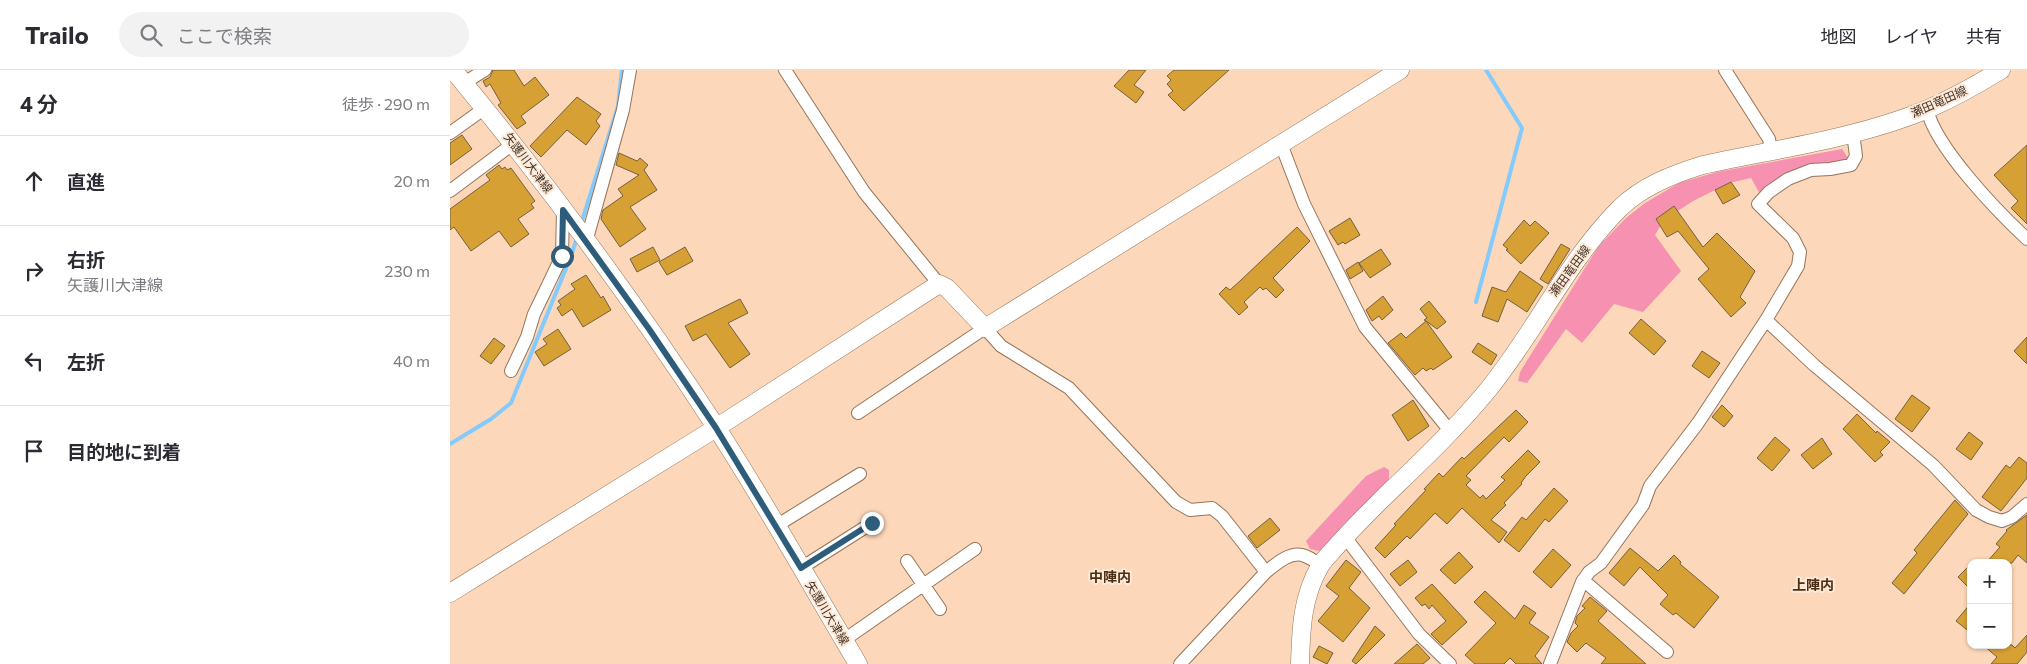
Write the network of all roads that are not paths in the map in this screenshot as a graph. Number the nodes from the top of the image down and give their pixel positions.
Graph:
1 (484, 70) edge
2 (630, 70) edge
3 (785, 70) edge
4 (1400, 70) edge
5 (1725, 70) edge
6 (2001, 70) edge
7 (459, 76) edge
8 (485, 108) junction
9 (1927, 109) junction
10 (450, 133) edge
11 (1853, 133) junction
12 (514, 144) junction
13 (1281, 144) junction
14 (1771, 150) junction
15 (450, 191) edge
16 (563, 210) junction
17 (2027, 239) edge
18 (586, 242) junction
19 (939, 284) junction
20 (1766, 320) junction
21 (985, 328) junction
22 (511, 371) dead end
23 (858, 413) dead end
24 (716, 428) junction
25 (1451, 432) junction
26 (860, 474) dead end
27 (2027, 504) edge
28 (872, 523) dead end
29 (776, 526) junction
30 (1345, 537) junction
31 (975, 549) dead end
32 (907, 561) dead end
33 (1321, 564) junction
34 (801, 568) junction
35 (1266, 572) junction
36 (1584, 580) junction
37 (925, 584) junction
38 (450, 593) edge
39 (940, 609) dead end
40 (844, 640) junction
41 (1667, 652) dead end
42 (858, 664) edge
43 (1180, 664) edge
44 (1300, 664) edge
45 (1450, 664) edge
46 (1550, 664) edge

1 - 7 street
2 - 18 street
3 - 19 street
4 - 13 main road
5 - 14 street
6 - 9 main road, 瀬田竜田線
7 - 8 main road, 矢護川大津線
8 - 10 street
8 - 12 main road, 矢護川大津線
9 - 11 main road, 瀬田竜田線
9 - 17 street
11 - 14 main road, 瀬田竜田線
11 - 20 street
12 - 15 street
12 - 16 main road, 矢護川大津線
13 - 21 main road
13 - 25 street
14 - 25 main road, 瀬田竜田線
16 - 18 main road, 矢護川大津線
16 - 22 street
18 - 24 main road, 矢護川大津線
19 - 21 main road
19 - 24 main road
20 - 27 street
20 - 36 street
21 - 23 street
21 - 35 street
24 - 29 main road, 矢護川大津線
24 - 38 main road
25 - 30 main road, 瀬田竜田線
26 - 29 street
28 - 34 street
29 - 34 main road, 矢護川大津線
30 - 33 main road, 瀬田竜田線
30 - 45 street
31 - 37 street
32 - 37 street
33 - 35 street
33 - 44 main road, 瀬田竜田線
34 - 40 main road, 矢護川大津線
35 - 43 street
36 - 41 street
36 - 46 street
37 - 39 street
37 - 40 street
40 - 42 main road, 矢護川大津線

